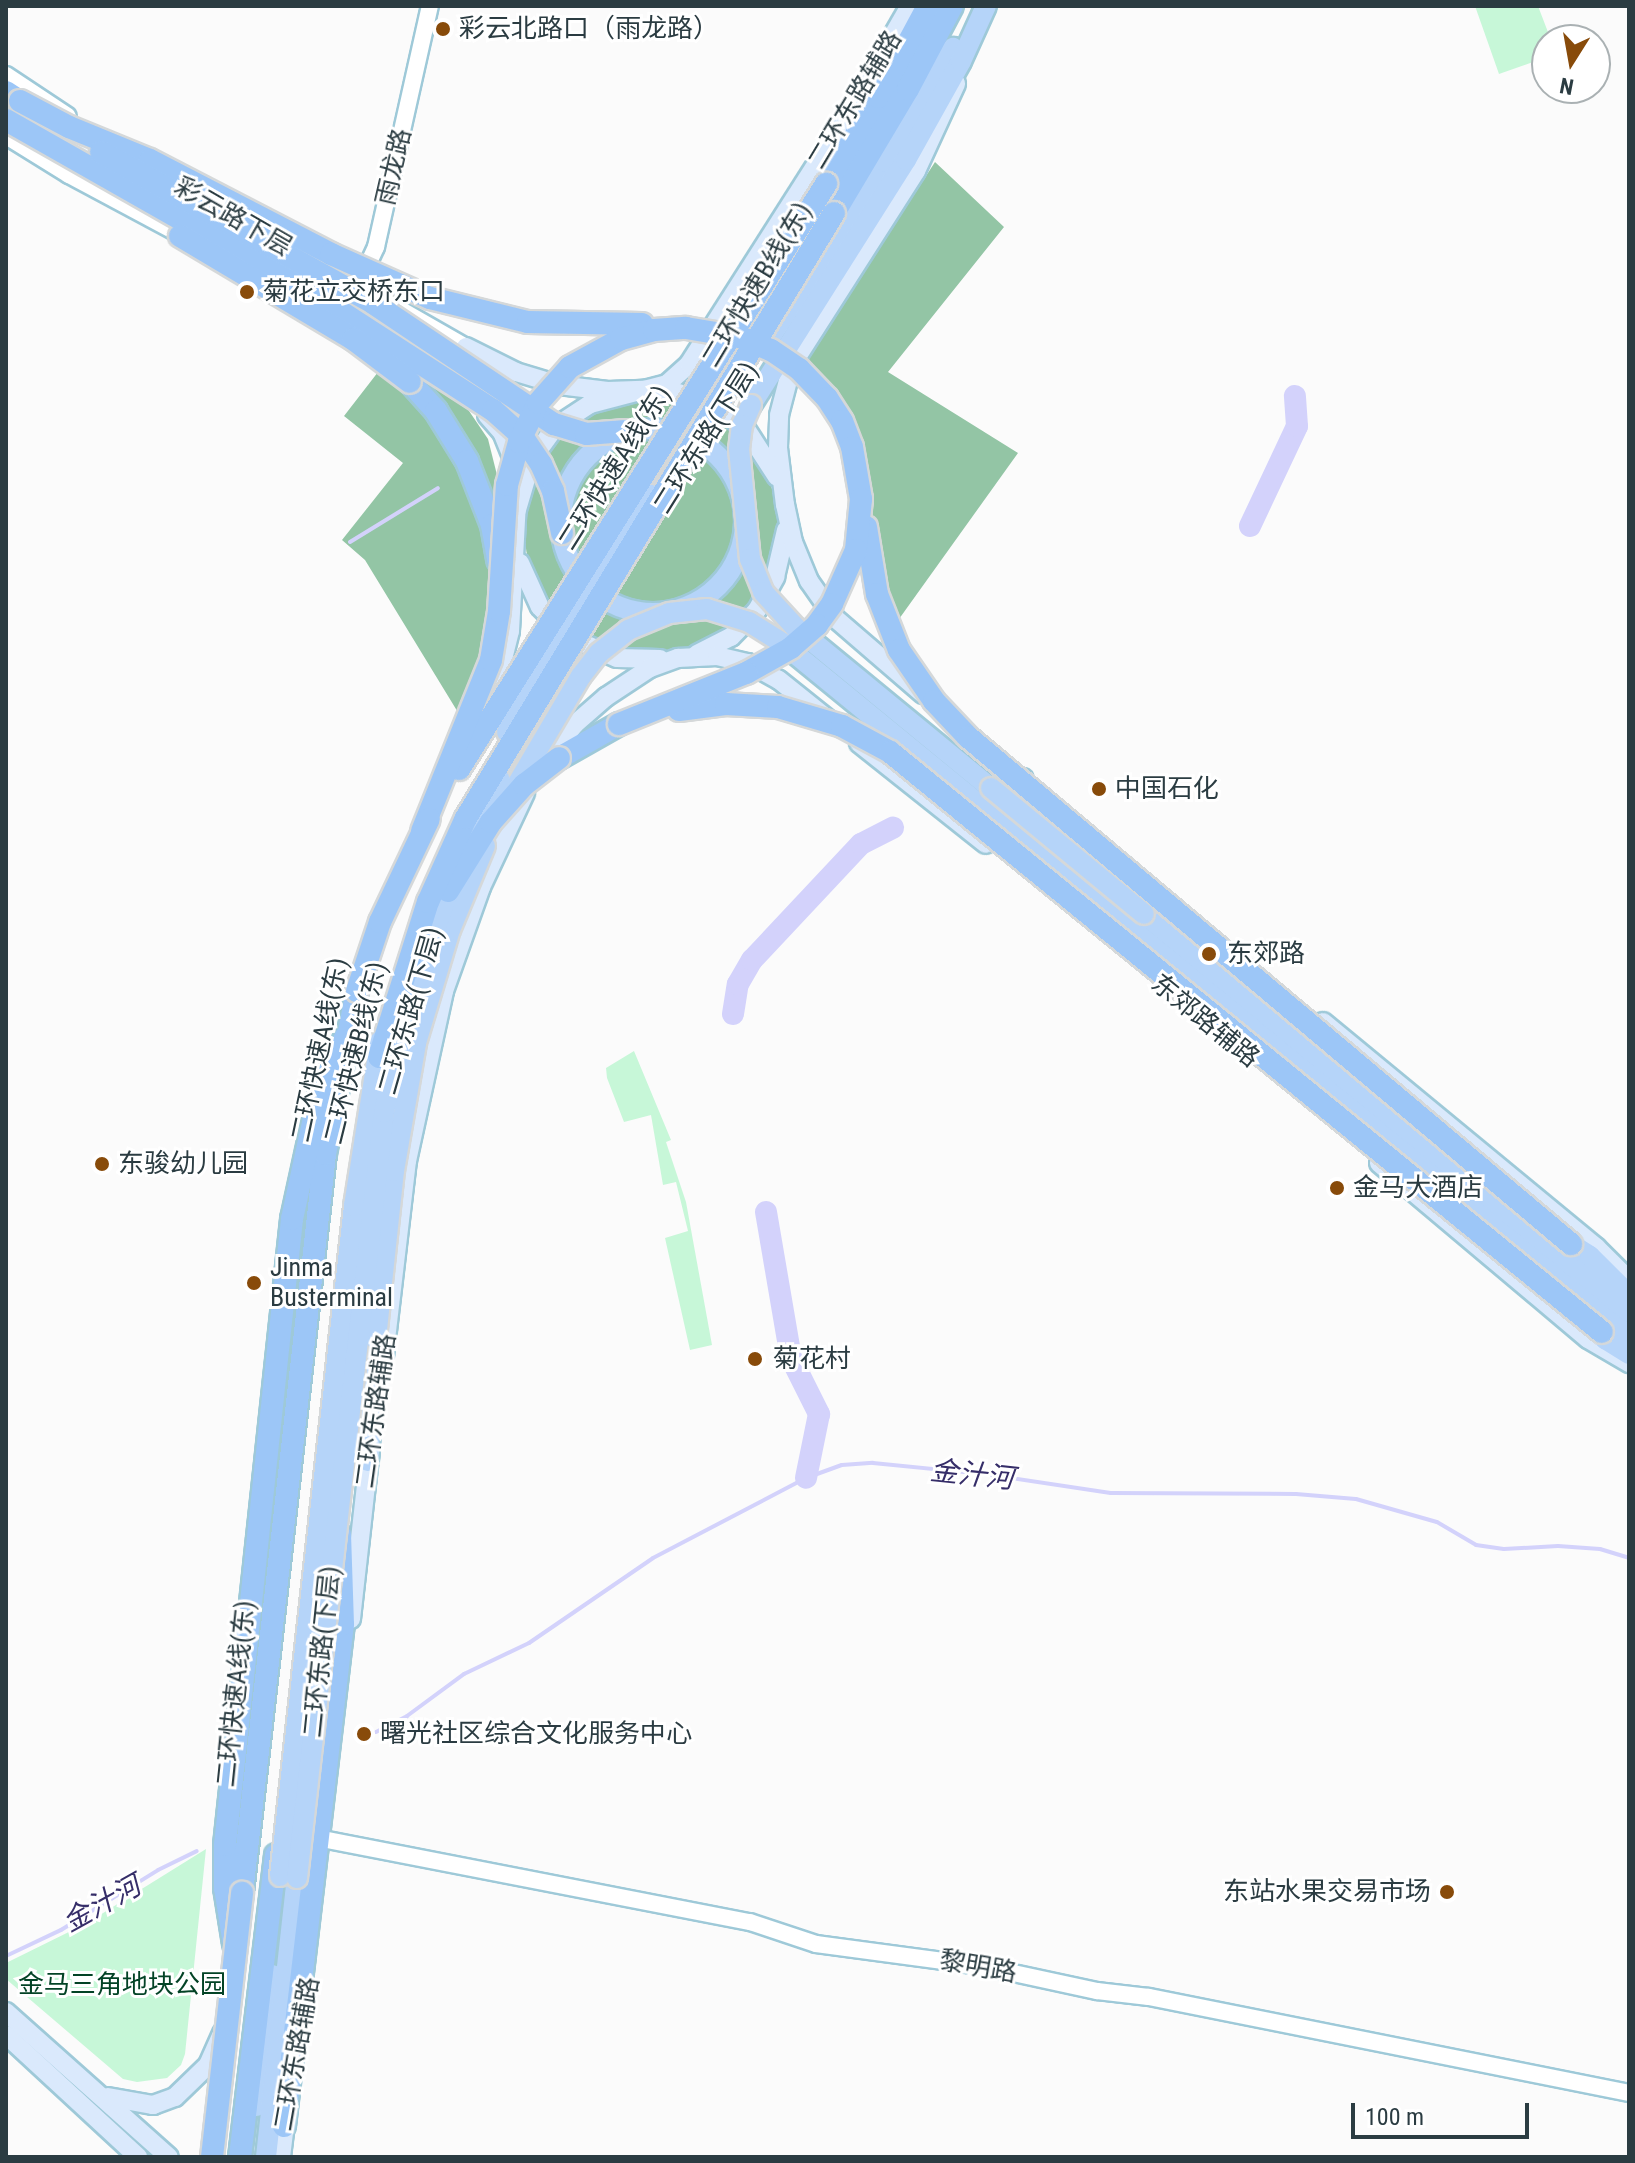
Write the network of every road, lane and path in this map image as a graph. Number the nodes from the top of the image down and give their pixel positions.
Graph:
1 (430, 6) edge
2 (910, 6) edge
3 (928, 6) edge
4 (953, 6) edge
5 (980, 9) edge
6 (6, 75) edge
7 (13, 96) edge
8 (6, 120) edge
9 (6, 136) edge
10 (358, 287) junction
11 (340, 321) junction
12 (715, 331) junction
13 (466, 347) joint
14 (455, 389) joint
15 (638, 390) junction
16 (626, 431) junction
17 (861, 499) junction
18 (785, 505) junction
19 (746, 519) junction
20 (562, 533) junction
21 (515, 534) junction
22 (501, 579) junction
23 (678, 611) junction
24 (789, 636) junction
25 (678, 658) junction
26 (619, 724) junction
27 (1023, 779) junction
28 (985, 796) junction
29 (422, 831) junction
30 (469, 841) junction
31 (1118, 854) junction
32 (1144, 914) junction
33 (453, 920) junction
34 (409, 1000) junction
35 (388, 1027) junction
36 (345, 1038) junction
37 (1571, 1244) joint
38 (1629, 1280) edge
39 (1629, 1295) edge
40 (340, 1305) junction
41 (1629, 1312) edge
42 (1602, 1332) joint
43 (1629, 1336) edge
44 (1629, 1354) edge
45 (1629, 1363) edge
46 (368, 1461) junction
47 (327, 1840) junction
48 (234, 1981) junction
49 (6, 2012) edge
50 (227, 2023) junction
51 (6, 2035) edge
52 (1629, 2093) edge
53 (103, 2095) junction
54 (284, 2126) junction
55 (138, 2157) edge
56 (169, 2157) edge
57 (203, 2157) edge
58 (212, 2157) edge
59 (240, 2157) edge
60 (249, 2157) edge
61 (266, 2157) edge
62 (281, 2157) edge

1 - 10 street, 雨龙路
2 - 15 main road, 二环东路辅路
3 - 29 highway, 二环快速A线(东), bridge
4 - 35 highway, 二环快速B线(东), bridge
4 - 60 main road, 二环东路(下层), bridge
5 - 18 main road
5 - 19 main road, bridge
5 - 30 main road, 二环东路(下层), bridge
6 - 10 street, 彩云路下层
7 - 12 highway, bridge
7 - 16 highway, bridge
8 - 20 highway, bridge
8 - 22 highway, bridge
9 - 11 street, 彩云路下层
10 - 11 street, 雨龙路
10 - 13 street, 彩云路下层
11 - 14 street, 彩云路下层
12 - 17 highway, bridge
12 - 22 highway, bridge
13 - 15 main road
14 - 21 main road
15 - 18 main road
15 - 21 main road
16 - 19 main road, bridge
16 - 20 main road, bridge
17 - 26 highway, bridge
17 - 37 highway, bridge
18 - 25 main road
18 - 27 main road
19 - 23 main road, bridge
19 - 24 main road, bridge
20 - 23 main road, bridge
21 - 25 main road
21 - 48 main road
22 - 29 highway, bridge
23 - 24 main road, bridge
23 - 33 main road, bridge
24 - 28 main road, bridge
25 - 45 main road, 东郊路辅路
25 - 46 main road, 二环东路辅路
26 - 35 highway, bridge
26 - 42 highway, bridge
27 - 28 main road
27 - 31 main road
28 - 32 main road, bridge
28 - 43 main road
29 - 36 highway, 二环快速A线(东), bridge
30 - 33 main road, bridge
30 - 34 main road, 二环东路(下层), bridge
31 - 32 main road
31 - 38 main road
32 - 41 main road
33 - 34 main road, bridge
33 - 46 main road, bridge
34 - 61 main road, 二环东路(下层), bridge
35 - 40 highway, 二环快速B线(东), bridge
36 - 48 highway
36 - 58 highway, 二环快速A线(东), bridge
37 - 39 main road
40 - 54 highway, bridge
40 - 59 highway, 二环快速B线(东), bridge
42 - 44 main road
46 - 47 main road, 二环东路辅路
47 - 52 street, 黎明路
47 - 54 main road, 二环东路辅路
48 - 50 main road
49 - 53 main road
50 - 53 main road
50 - 57 main road
51 - 55 main road
53 - 56 main road
54 - 62 main road, 二环东路辅路

